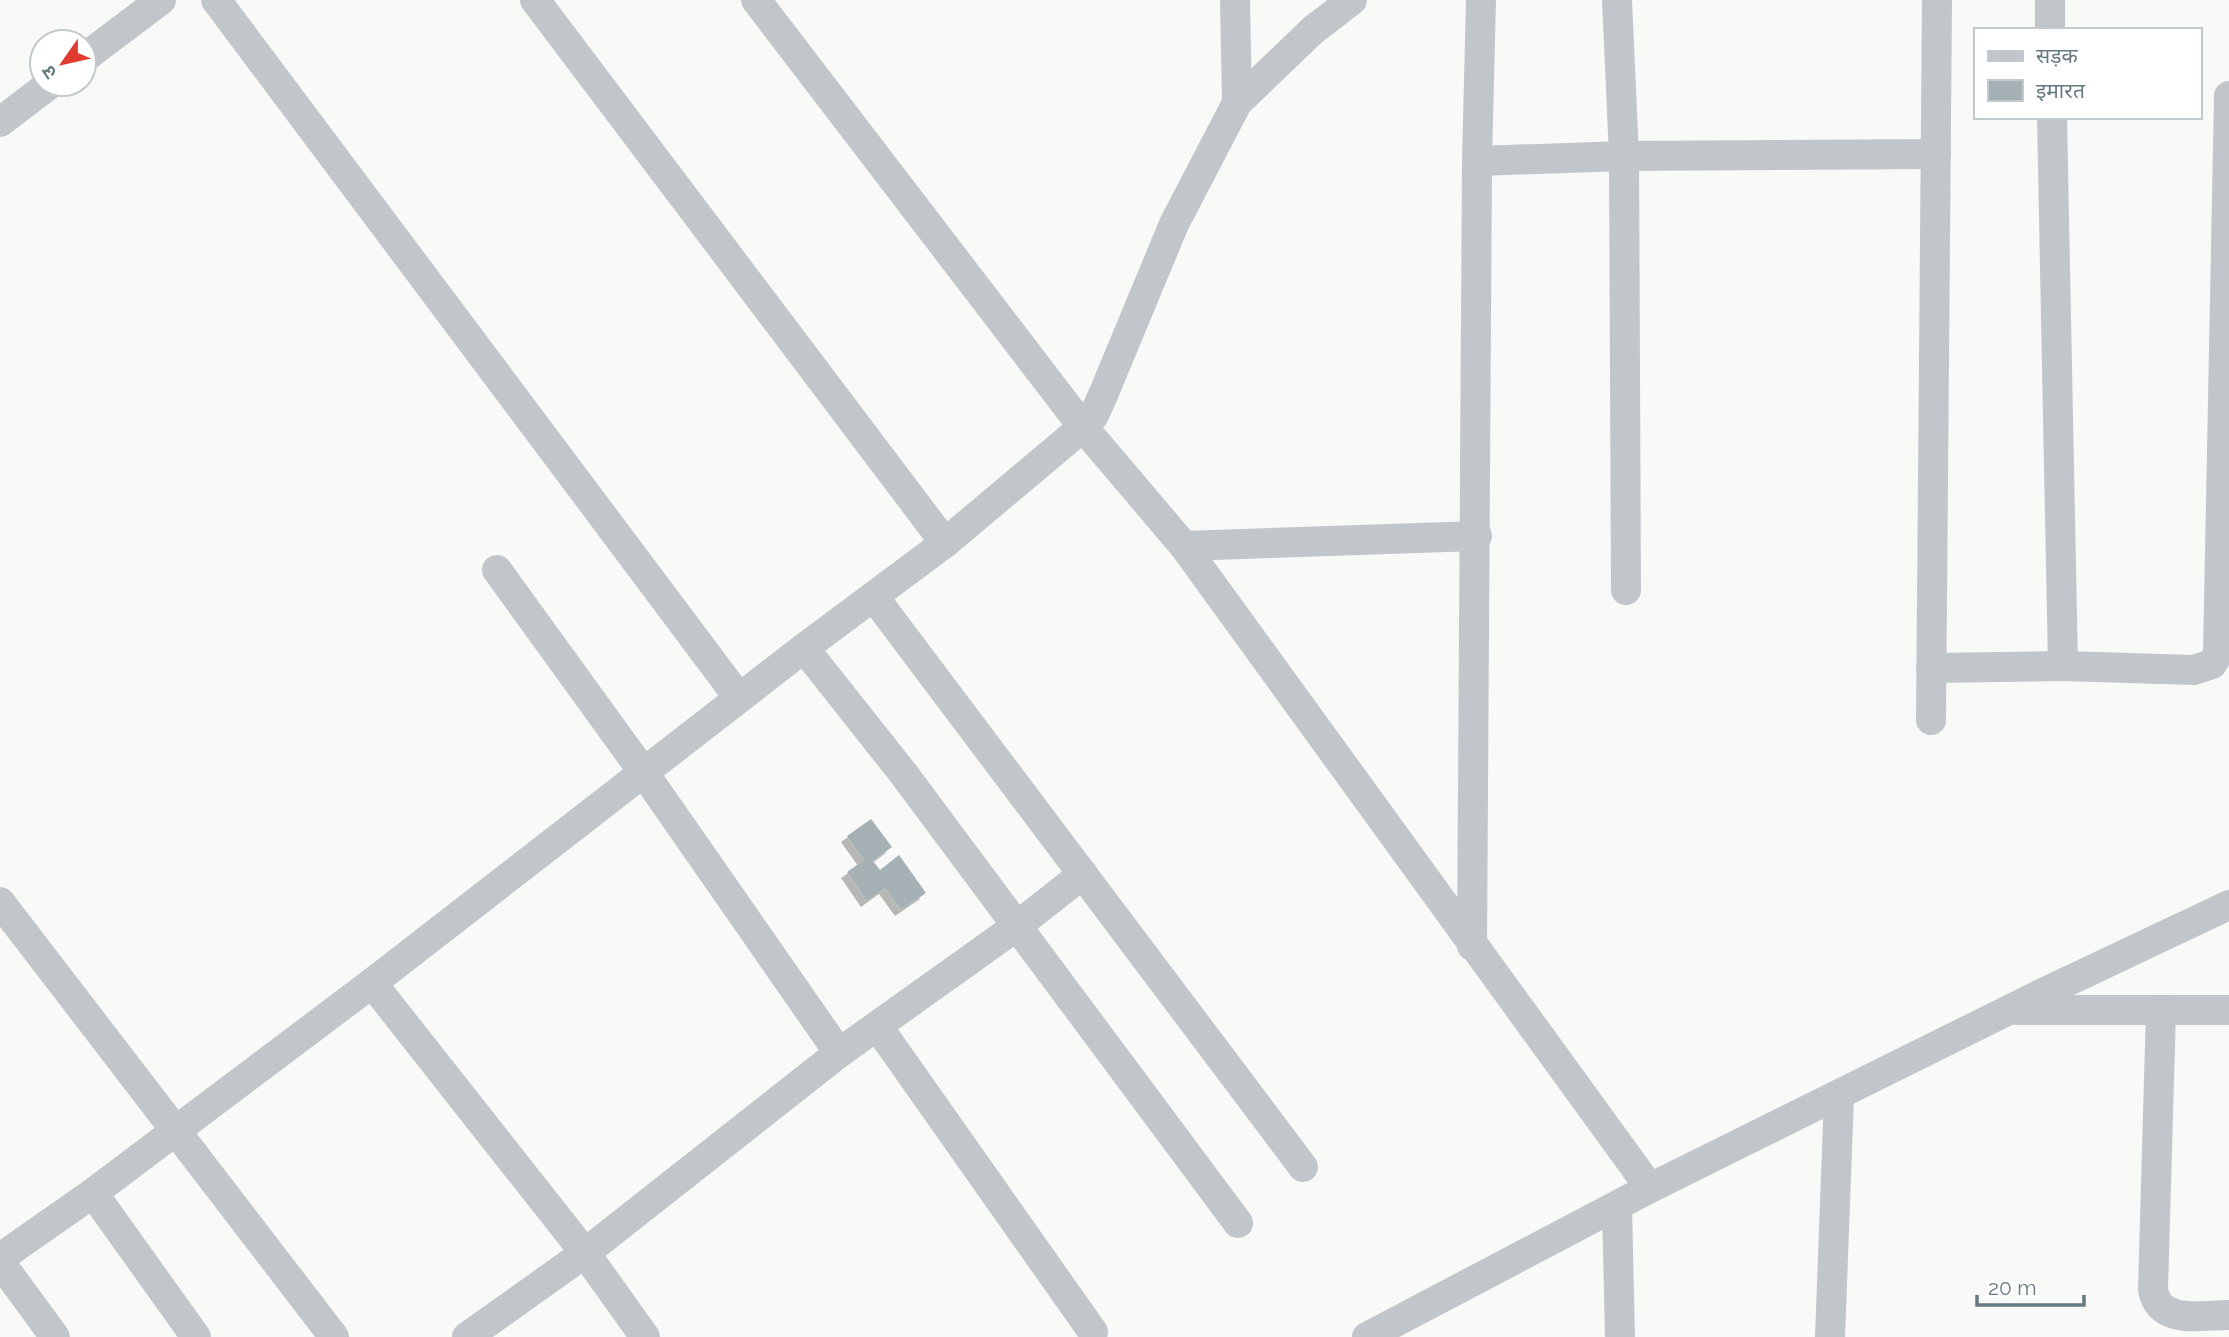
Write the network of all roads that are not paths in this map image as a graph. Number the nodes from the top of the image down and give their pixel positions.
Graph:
1 (161, 0) edge
2 (216, 0) edge
3 (535, 0) edge
4 (756, 0) edge
5 (1236, 0) edge
6 (1352, 0) edge
7 (1481, 0) edge
8 (1616, 0) edge
9 (1937, 0) edge
10 (2050, 0) edge
11 (2050, 28) edge
12 (98, 47) edge
13 (2229, 96) edge
14 (32, 98) edge
15 (1237, 103) junction
16 (2052, 119) edge
17 (0, 122) edge
18 (1936, 154) junction
19 (1624, 156) junction
20 (1477, 161) junction
21 (1083, 427) junction
22 (1477, 536) junction
23 (945, 543) junction
24 (1184, 546) junction
25 (497, 570) dead end
26 (1626, 590) dead end
27 (874, 597) junction
28 (804, 648) junction
29 (2063, 666) junction
30 (1931, 668) junction
31 (739, 698) junction
32 (1931, 720) dead end
33 (644, 773) junction
34 (1083, 874) junction
35 (0, 902) edge
36 (2229, 905) edge
37 (1017, 926) junction
38 (1472, 946) junction
39 (372, 982) junction
40 (2009, 1010) junction
41 (2161, 1010) junction
42 (2229, 1010) edge
43 (878, 1027) junction
44 (839, 1054) junction
45 (1839, 1096) junction
46 (176, 1130) junction
47 (1303, 1167) dead end
48 (1650, 1188) junction
49 (93, 1193) junction
50 (1617, 1207) junction
51 (1238, 1223) dead end
52 (585, 1253) junction
53 (0, 1260) edge
54 (2229, 1315) edge
55 (1093, 1332) dead end
56 (55, 1337) edge
57 (196, 1337) edge
58 (334, 1337) edge
59 (467, 1337) edge
60 (645, 1337) edge
61 (1367, 1337) edge
62 (1620, 1337) edge
63 (1830, 1337) edge

1 - 12 street
2 - 31 street
3 - 23 street
4 - 21 street
5 - 15 street
6 - 15 street
7 - 20 street
8 - 19 street
9 - 18 street
10 - 11 street
13 - 29 street
14 - 17 street
15 - 21 street
16 - 29 street
18 - 19 street
18 - 30 street
19 - 20 street
19 - 26 street
20 - 22 street
21 - 23 street
21 - 24 street
22 - 24 street
22 - 38 street
23 - 27 street
24 - 38 street
25 - 33 street
27 - 28 street
27 - 34 street
28 - 31 street
28 - 37 street
29 - 30 street
30 - 32 street
31 - 33 street
33 - 39 street
33 - 44 street
34 - 37 street
34 - 47 street
35 - 46 street
36 - 40 street
37 - 43 street
37 - 51 street
38 - 48 street
39 - 46 street
39 - 52 street
40 - 41 street
40 - 45 street
41 - 42 street
41 - 54 street
43 - 44 street
43 - 55 street
44 - 52 street
45 - 48 street
45 - 63 street
46 - 49 street
46 - 58 street
48 - 50 street
49 - 53 street
49 - 57 street
50 - 61 street
50 - 62 street
52 - 59 street
52 - 60 street
53 - 56 street

